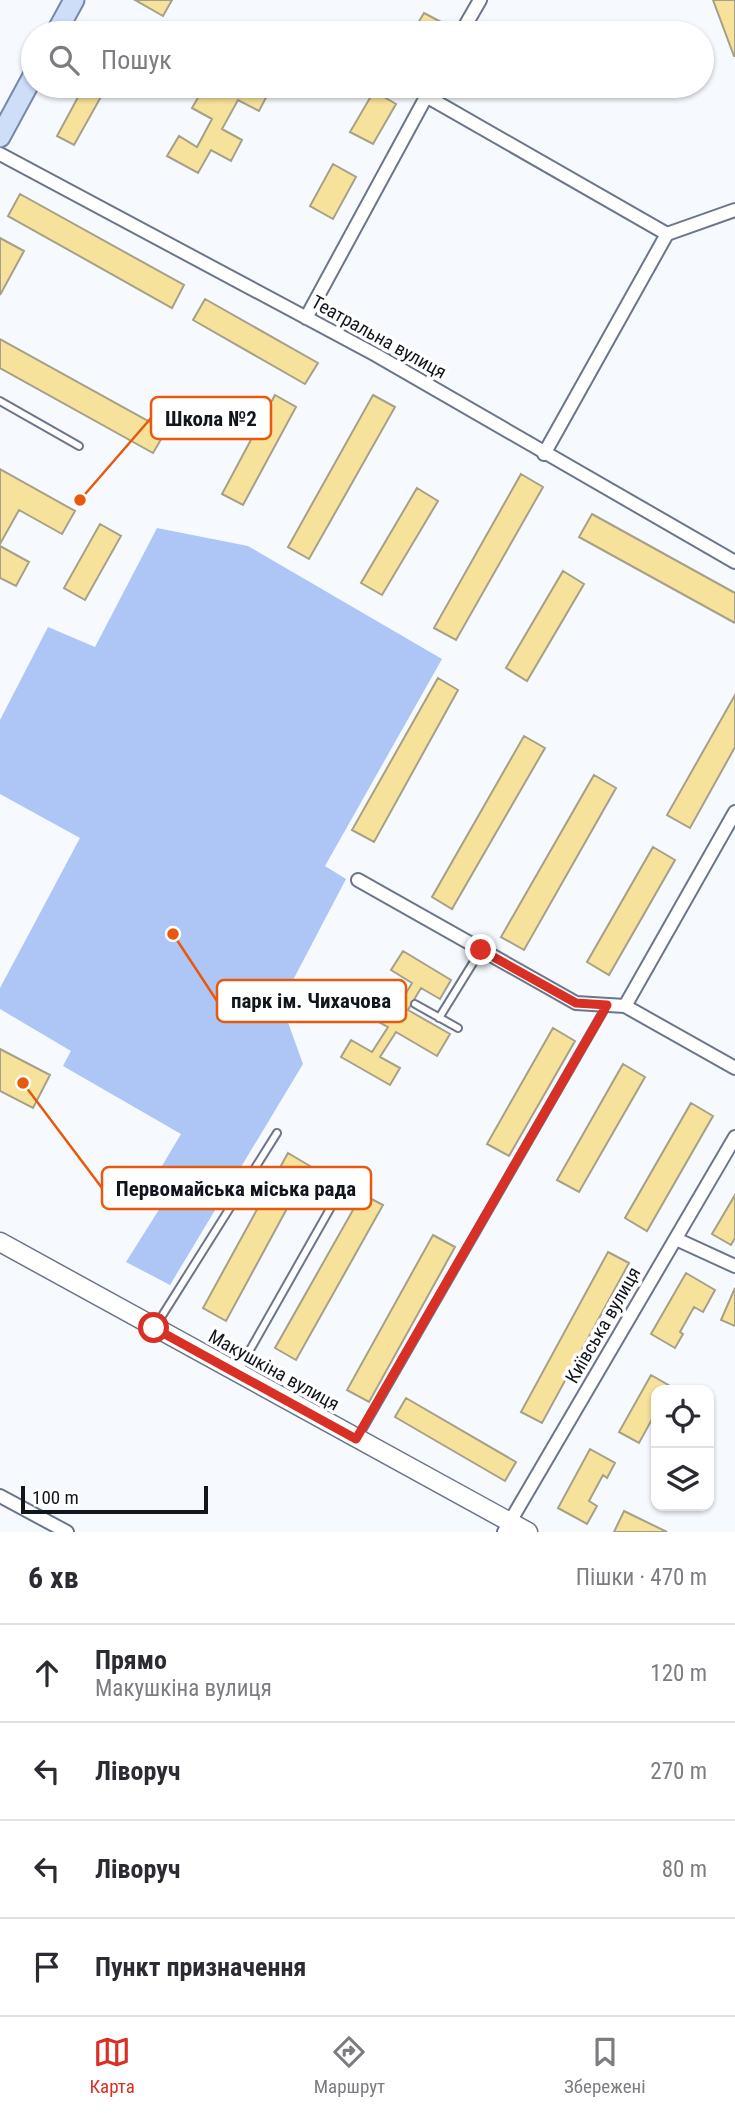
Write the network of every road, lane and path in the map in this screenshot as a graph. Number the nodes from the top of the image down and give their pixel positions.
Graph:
1 (74, 0) edge
2 (480, 0) edge
3 (63, 21) edge
4 (468, 21) edge
5 (21, 98) edge
6 (425, 98) edge
7 (441, 98) edge
8 (0, 137) edge
9 (0, 154) edge
10 (735, 210) edge
11 (667, 234) junction
12 (306, 318) junction
13 (0, 401) edge
14 (79, 446) dead end
15 (544, 454) junction
16 (735, 562) edge
17 (735, 811) edge
18 (358, 880) dead end
19 (481, 950) junction
20 (415, 1004) dead end
21 (607, 1005) junction
22 (625, 1006) junction
23 (439, 1017) junction
24 (458, 1028) dead end
25 (735, 1068) edge
26 (277, 1133) dead end
27 (735, 1137) edge
28 (339, 1193) dead end
29 (676, 1239) junction
30 (0, 1242) edge
31 (735, 1266) edge
32 (154, 1328) junction
33 (237, 1373) junction
34 (356, 1439) junction
35 (0, 1496) edge
36 (506, 1528) edge
37 (67, 1532) edge
38 (528, 1532) edge

1 - 3 main road
2 - 4 street
5 - 8 main road
6 - 12 street
7 - 11 street
9 - 12 street, Театральна вулиця
10 - 11 street
11 - 15 street
12 - 15 street, Театральна вулиця
13 - 14 lane
15 - 16 street, Театральна вулиця
17 - 22 street
18 - 19 street
19 - 21 street
19 - 23 lane
20 - 23 lane
21 - 22 street
21 - 34 lane
22 - 25 street
23 - 24 lane
26 - 32 lane
27 - 29 street, Київська вулиця
28 - 33 lane
29 - 31 street
29 - 36 street, Київська вулиця
30 - 32 street, Макушкіна вулиця
32 - 33 street, Макушкіна вулиця
33 - 34 street, Макушкіна вулиця
34 - 36 street, Макушкіна вулиця
35 - 37 street
36 - 38 street, Макушкіна вулиця

